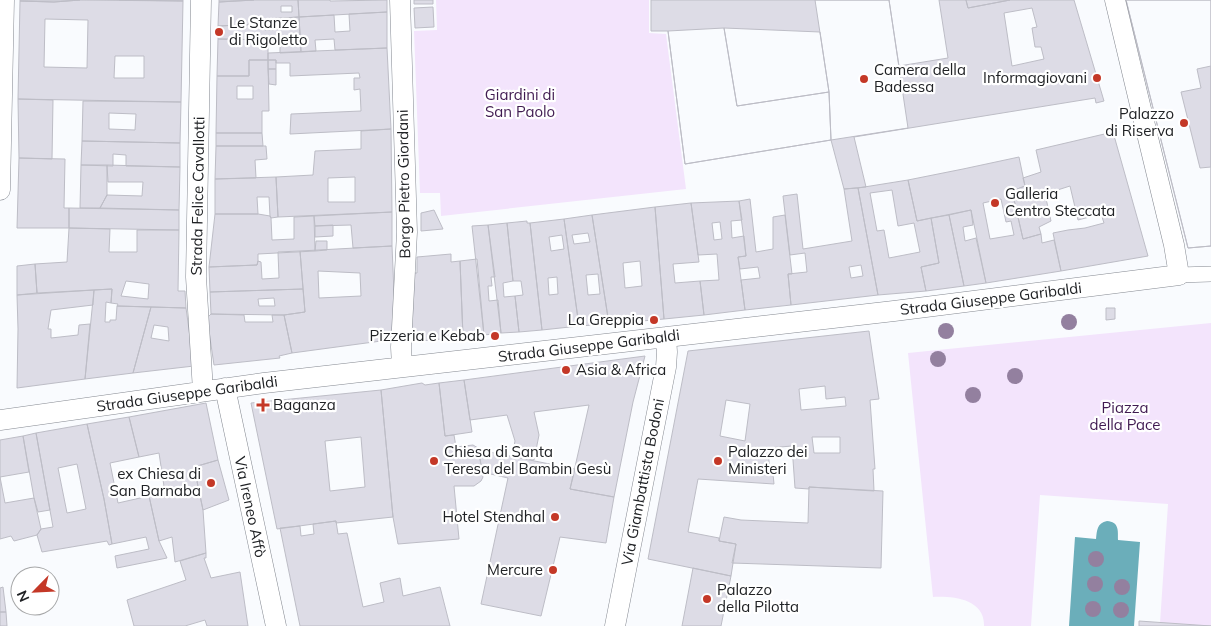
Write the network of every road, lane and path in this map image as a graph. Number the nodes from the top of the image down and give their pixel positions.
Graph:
1 (4, 0) edge
2 (201, 0) edge
3 (400, 0) edge
4 (1116, 0) edge
5 (0, 190) edge
6 (1211, 274) edge
7 (1179, 275) junction
8 (666, 337) junction
9 (402, 367) junction
10 (225, 388) junction
11 (203, 391) junction
12 (0, 420) edge
13 (614, 622) edge
14 (276, 626) edge

1 - 5 street
2 - 11 street, Strada Felice Cavallotti
3 - 9 street, Borgo Pietro Giordani
4 - 7 street
6 - 7 street
7 - 8 street, Strada Giuseppe Garibaldi
8 - 9 street, Strada Giuseppe Garibaldi
8 - 13 street, Via Giambattista Bodoni
9 - 10 street, Strada Giuseppe Garibaldi
10 - 11 street, Strada Giuseppe Garibaldi
10 - 14 street, Via Ireneo Affò
11 - 12 street, Strada Giuseppe Garibaldi

